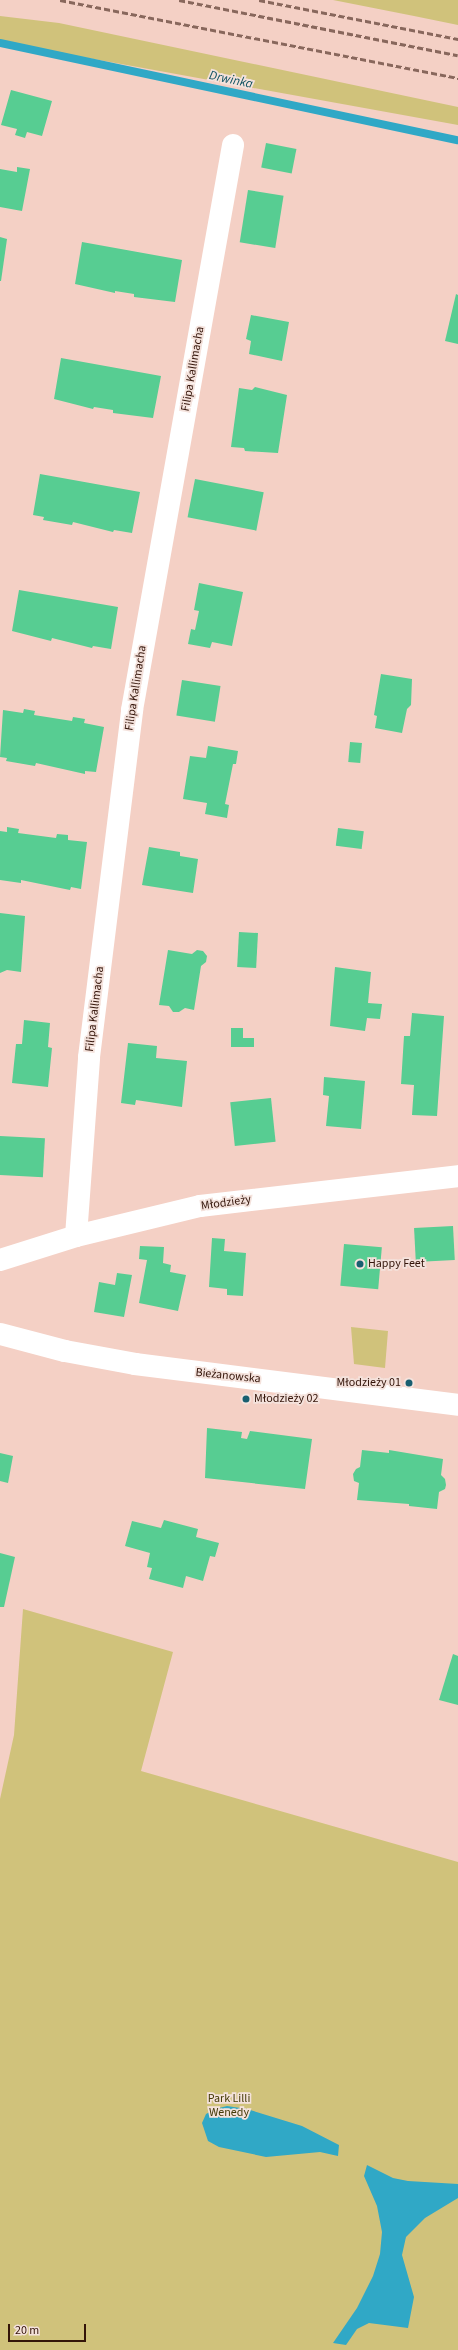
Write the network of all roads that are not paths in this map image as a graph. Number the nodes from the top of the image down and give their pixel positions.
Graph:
1 (233, 146) dead end
2 (458, 1176) edge
3 (76, 1236) junction
4 (0, 1260) edge
5 (0, 1334) edge
6 (458, 1404) edge

1 - 3 street, Filipa Kallimacha
2 - 3 street, Młodzieży
3 - 4 street, Młodzieży
5 - 6 street, Bieżanowska

